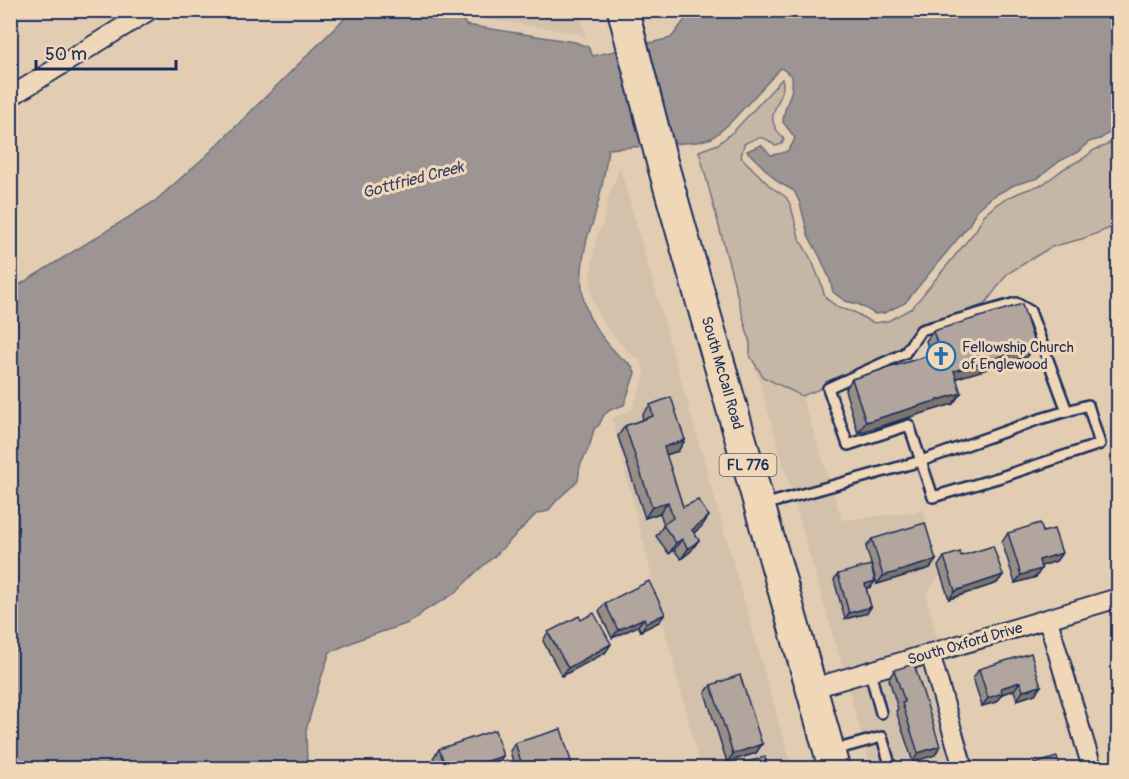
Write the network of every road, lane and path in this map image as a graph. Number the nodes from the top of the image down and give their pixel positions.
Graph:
1 (150, 10) edge
2 (623, 12) edge
3 (10, 97) edge
4 (1067, 411) junction
5 (921, 460) junction
6 (760, 506) junction
7 (1119, 598) edge
8 (1048, 620) junction
9 (930, 653) junction
10 (870, 672) junction
11 (810, 689) junction
12 (882, 713) dead end
13 (831, 760) edge
14 (891, 768) edge
15 (963, 768) edge
16 (1092, 768) edge

1 - 3 street
2 - 6 main road, South McCall Road / FL 776
4 - 5 lane
4 - 5 lane
4 - 5 lane
5 - 6 lane
6 - 11 main road, South McCall Road / FL 776
7 - 8 street, South Oxford Drive
8 - 9 street, South Oxford Drive
8 - 16 street
9 - 10 street, South Oxford Drive
9 - 15 street
10 - 11 street, South Oxford Drive
10 - 12 lane
11 - 13 main road, South McCall Road / FL 776
13 - 14 lane

